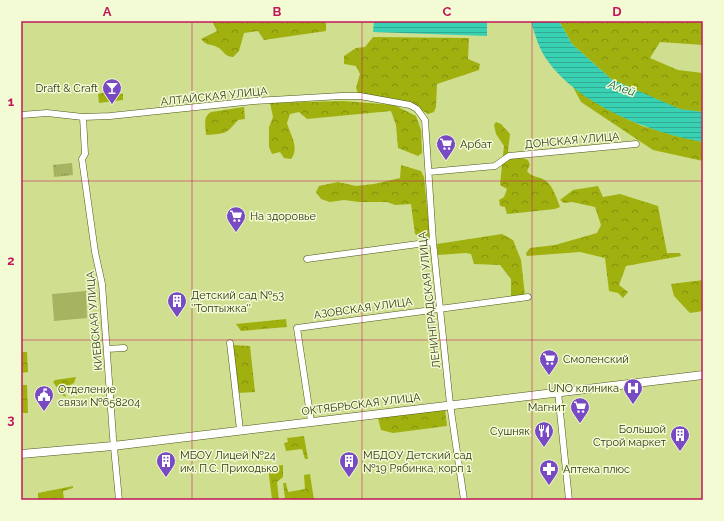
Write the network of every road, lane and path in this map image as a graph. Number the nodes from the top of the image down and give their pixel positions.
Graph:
1 (410, 105) joint
2 (21, 115) edge
3 (83, 118) junction
4 (636, 144) dead end
5 (429, 172) junction
6 (433, 242) junction
7 (307, 259) dead end
8 (528, 297) dead end
9 (440, 308) junction
10 (230, 342) dead end
11 (124, 348) dead end
12 (108, 349) junction
13 (703, 375) edge
14 (558, 392) junction
15 (450, 404) junction
16 (311, 421) junction
17 (240, 430) junction
18 (113, 446) junction
19 (21, 454) edge
20 (119, 500) edge
21 (464, 500) edge
22 (569, 500) edge

1 - 3 street, АЛТАЙСКАЯ УЛИЦА
1 - 5 street, ЛЕНИНГРАДСКАЯ УЛИЦА
2 - 3 street, АЛТАЙСКАЯ УЛИЦА
3 - 12 street, КИЕВСКАЯ УЛИЦА
4 - 5 street, ДОНСКАЯ УЛИЦА
5 - 6 street, ЛЕНИНГРАДСКАЯ УЛИЦА
6 - 7 street
6 - 9 street, ЛЕНИНГРАДСКАЯ УЛИЦА
8 - 9 street, АЗОВСКАЯ УЛИЦА
9 - 15 street, ЛЕНИНГРАДСКАЯ УЛИЦА
9 - 16 street, АЗОВСКАЯ УЛИЦА
10 - 17 street
11 - 12 street
12 - 18 street, КИЕВСКАЯ УЛИЦА
13 - 14 main road, ОКТЯБРЬСКАЯ УЛИЦА
14 - 15 main road, ОКТЯБРЬСКАЯ УЛИЦА
14 - 22 street
15 - 16 main road, ОКТЯБРЬСКАЯ УЛИЦА
15 - 21 street, ЛЕНИНГРАДСКАЯ УЛИЦА
16 - 17 main road, ОКТЯБРЬСКАЯ УЛИЦА
17 - 18 main road, ОКТЯБРЬСКАЯ УЛИЦА
18 - 19 main road, ОКТЯБРЬСКАЯ УЛИЦА
18 - 20 street, КИЕВСКАЯ УЛИЦА

